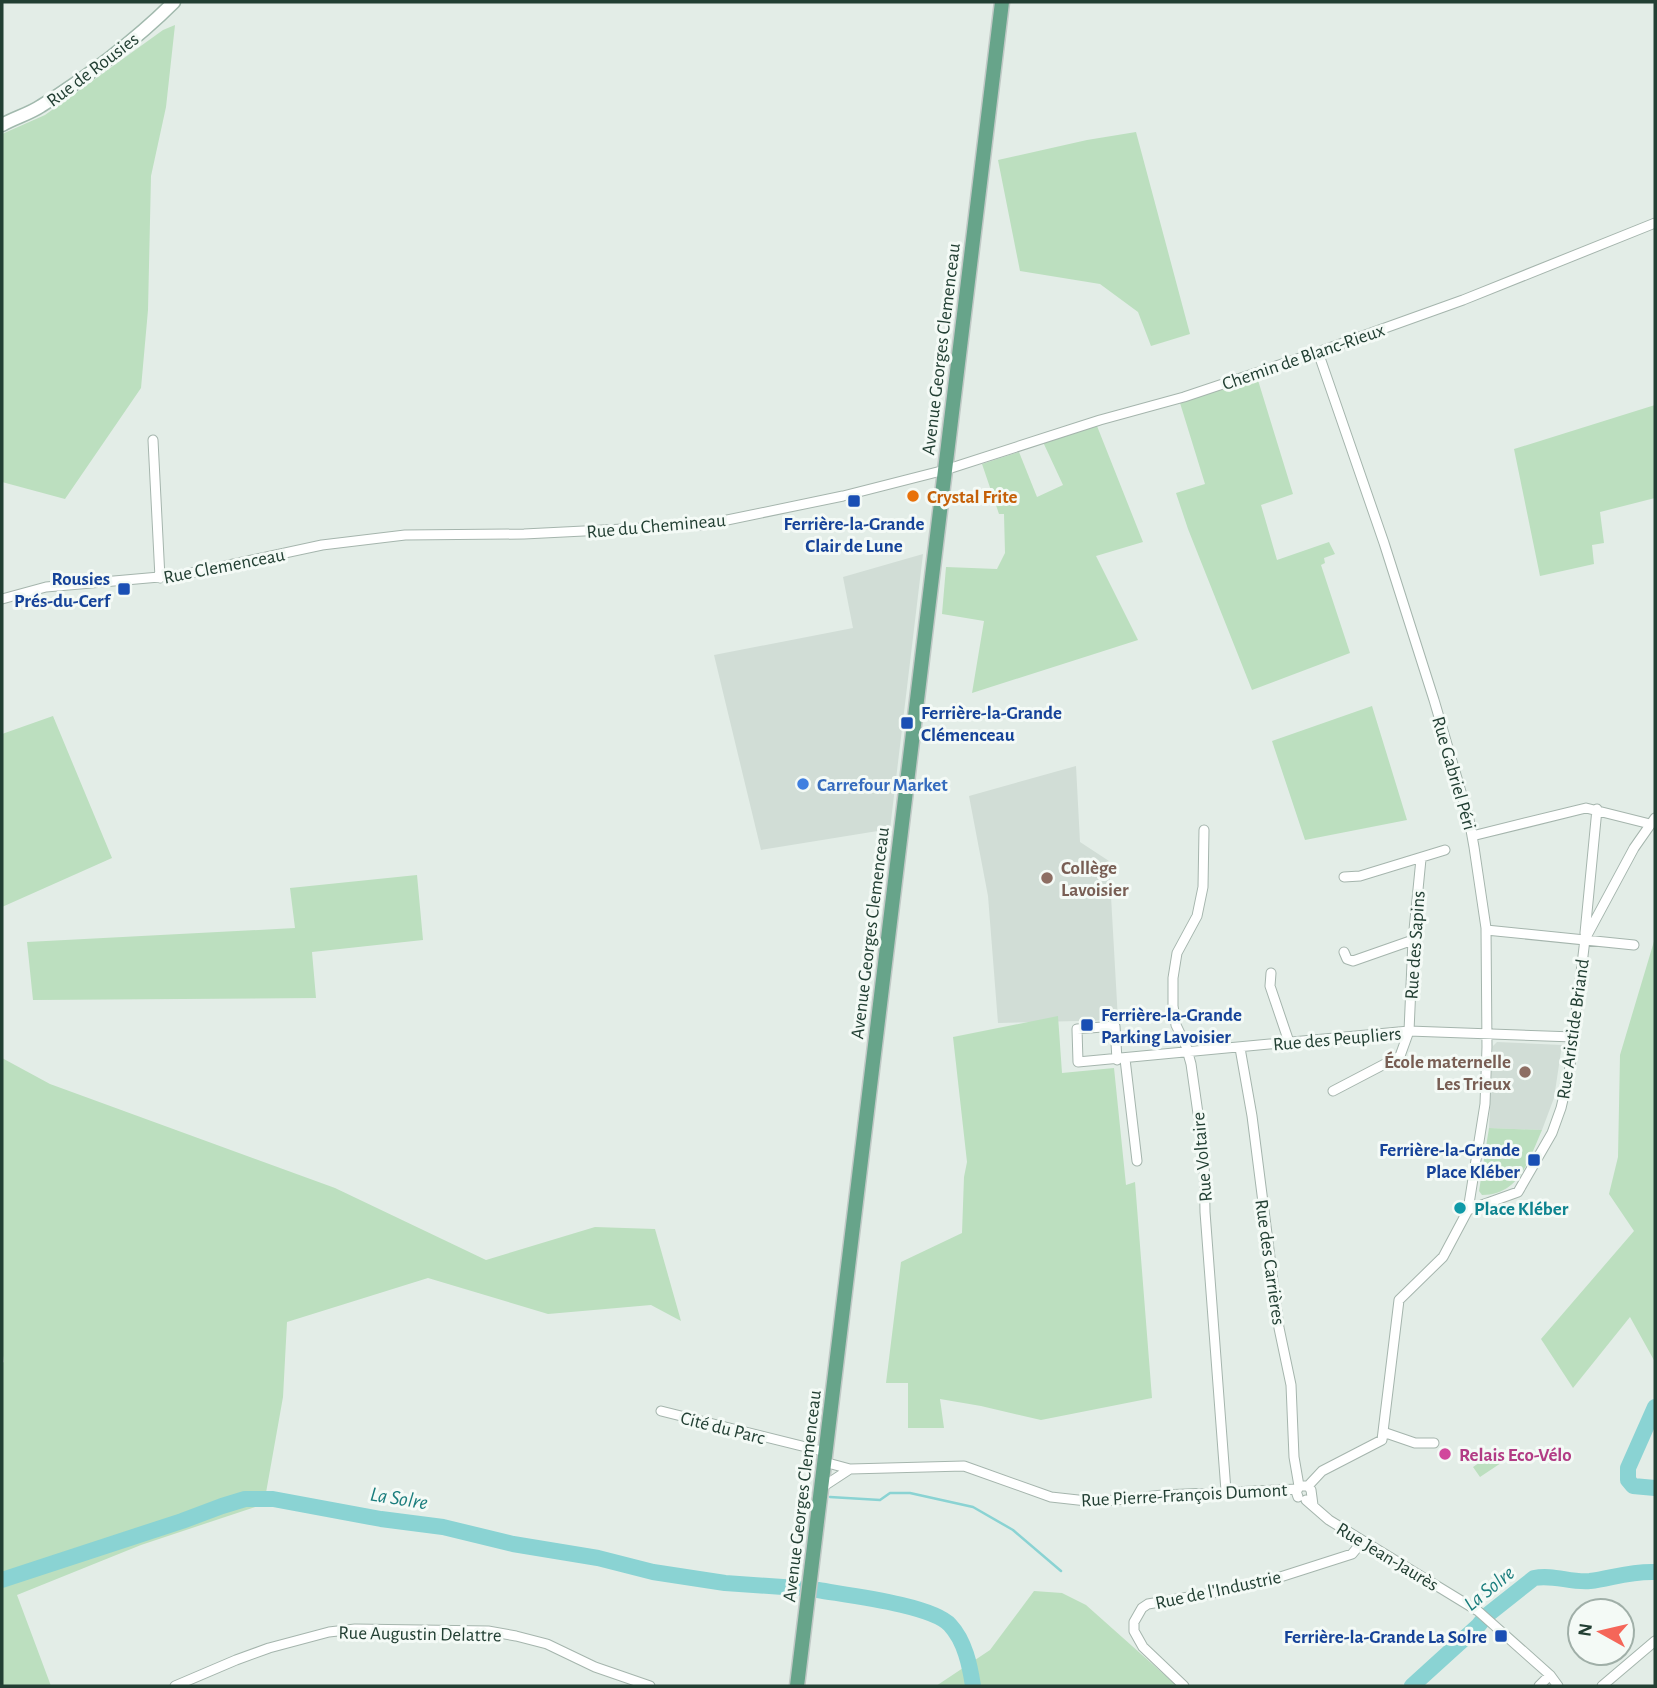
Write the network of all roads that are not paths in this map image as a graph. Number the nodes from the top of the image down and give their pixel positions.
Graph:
1 (174, 2) edge
2 (1002, 2) edge
3 (2, 125) edge
4 (1655, 223) edge
5 (1318, 352) junction
6 (153, 440) dead end
7 (945, 470) junction
8 (447, 534) joint
9 (160, 578) junction
10 (2, 599) edge
11 (1597, 809) junction
12 (1653, 821) edge
13 (1204, 831) dead end
14 (1472, 836) junction
15 (1445, 850) dead end
16 (1421, 859) junction
17 (1344, 877) dead end
18 (1486, 930) junction
19 (1585, 939) junction
20 (1413, 940) junction
21 (1634, 945) dead end
22 (1344, 952) dead end
23 (1271, 973) dead end
24 (1409, 1031) junction
25 (1487, 1034) junction
26 (1574, 1037) junction
27 (1289, 1042) junction
28 (1240, 1048) junction
29 (1188, 1053) junction
30 (1121, 1059) junction
31 (1333, 1091) dead end
32 (1137, 1161) dead end
33 (1468, 1210) junction
34 (661, 1411) dead end
35 (1382, 1436) junction
36 (1434, 1443) dead end
37 (825, 1457) junction
38 (850, 1469) junction
39 (821, 1488) junction
40 (1226, 1491) junction
41 (1304, 1491) junction
42 (1363, 1542) junction
43 (1655, 1641) edge
44 (1550, 1675) junction
45 (175, 1686) edge
46 (650, 1686) edge
47 (796, 1686) edge
48 (1184, 1686) edge
49 (1539, 1686) edge
50 (1558, 1686) edge
51 (1602, 1686) edge

1 - 3 street, Rue de Rousies
2 - 7 main road, Avenue Georges Clemenceau
4 - 5 street, Chemin de Blanc-Rieux
5 - 7 street, Chemin de Blanc-Rieux
5 - 14 street, Rue Gabriel Péri
6 - 9 street
7 - 8 street, Rue du Chemineau
7 - 37 main road, Avenue Georges Clemenceau
8 - 9 street, Rue Clemenceau
9 - 10 street, Rue Clemenceau
11 - 12 street
11 - 14 street
11 - 19 street
12 - 19 street, Rue Aristide Briand
13 - 29 street, Rue Voltaire
14 - 18 street, Rue Gabriel Péri
15 - 16 street
16 - 17 street
16 - 20 street, Rue des Sapins
18 - 19 street
18 - 25 street, Rue Gabriel Péri
19 - 21 street
19 - 26 street, Rue Aristide Briand
20 - 22 street
20 - 24 street, Rue des Sapins
23 - 27 street
24 - 25 street, Rue des Peupliers
24 - 27 street, Rue des Peupliers
24 - 31 street
25 - 26 street, Rue des Peupliers
25 - 33 street, Rue Gabriel Péri
26 - 33 street, Rue Aristide Briand
27 - 28 street, Rue des Peupliers
28 - 29 street, Rue des Peupliers
28 - 41 street, Rue des Carrières
29 - 30 street, Rue des Peupliers
29 - 40 street, Rue Voltaire
30 - 30 street, Rue des Peupliers
30 - 32 street
33 - 35 street
34 - 37 street, Cité du Parc
35 - 36 street
35 - 41 street
37 - 38 street, Rue Pierre-François Dumont
37 - 39 main road, Avenue Georges Clemenceau
38 - 39 street
38 - 40 street, Rue Pierre-François Dumont
39 - 47 main road, Avenue Georges Clemenceau
40 - 41 street, Rue Pierre-François Dumont
41 - 42 street, Rue Jean-Jaurès
42 - 44 street, Rue Jean-Jaurès
42 - 48 street, Rue de l'Industrie
43 - 51 street
44 - 49 street
44 - 50 street, Rue Jean-Jaurès
45 - 46 street, Rue Augustin Delattre

